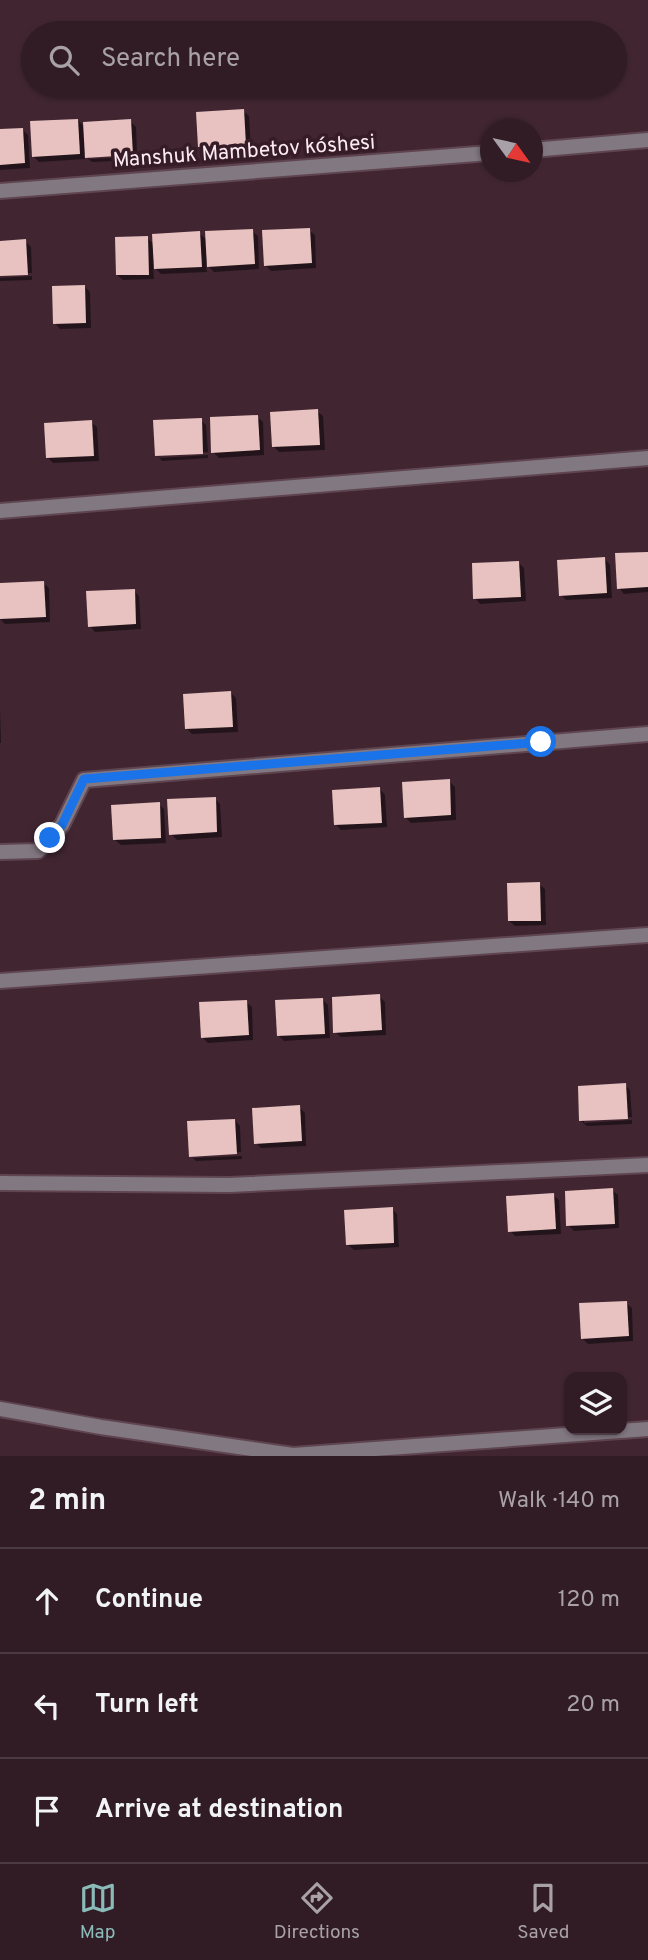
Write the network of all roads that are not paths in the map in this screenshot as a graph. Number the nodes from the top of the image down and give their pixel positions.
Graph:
1 (648, 140) edge
2 (543, 149) edge
3 (480, 154) edge
4 (0, 191) edge
5 (648, 458) edge
6 (0, 511) edge
7 (648, 734) edge
8 (0, 852) edge
9 (648, 935) edge
10 (0, 981) edge
11 (648, 1165) edge
12 (0, 1183) edge
13 (0, 1409) edge
14 (648, 1429) edge

1 - 2 street
3 - 4 street, Manshuk Mambetov kóshesi
5 - 6 street
7 - 8 street
9 - 10 street
11 - 12 street
13 - 14 street

